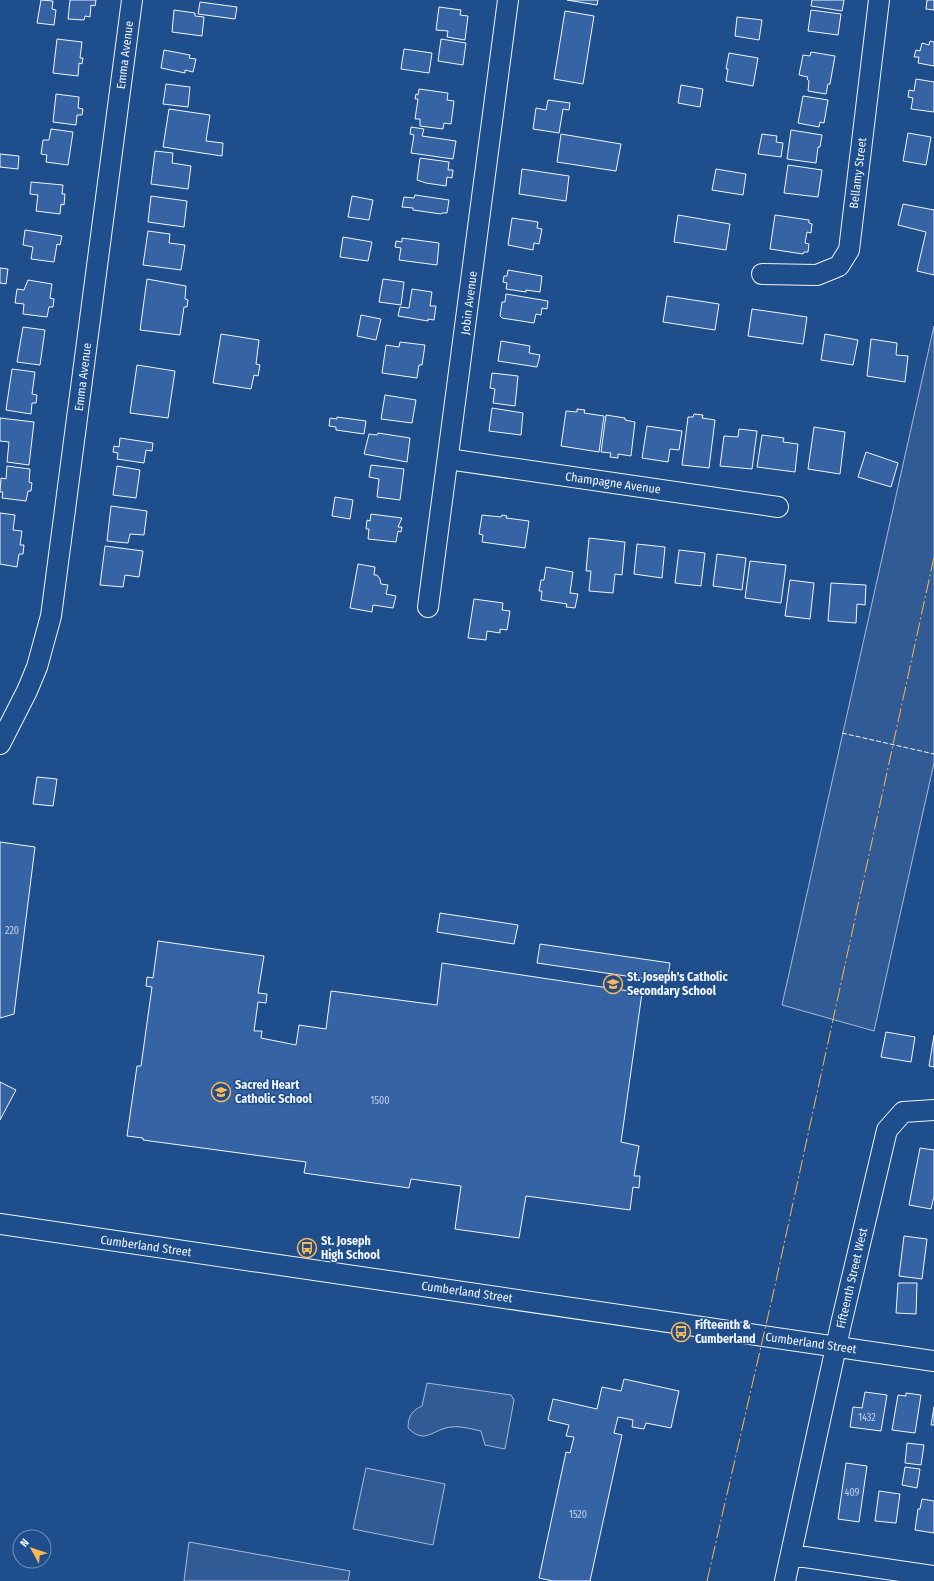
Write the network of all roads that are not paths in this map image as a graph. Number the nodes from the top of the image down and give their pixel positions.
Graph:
1 (132, 0) edge
2 (508, 0) edge
3 (879, 0) edge
4 (762, 274) dead end
5 (448, 459) junction
6 (778, 507) dead end
7 (428, 607) dead end
8 (0, 744) edge
9 (934, 1110) edge
10 (0, 1224) edge
11 (836, 1346) junction
12 (934, 1361) edge
13 (791, 1556) junction
14 (934, 1576) edge
15 (785, 1581) edge

1 - 8 street, Emma Avenue
2 - 5 street, Jobin Avenue
3 - 4 street, Bellamy Street
5 - 6 street, Champagne Avenue
5 - 7 street, Jobin Avenue
9 - 11 street, Fifteenth Street West
10 - 11 street, Cumberland Street
11 - 12 street, Cumberland Street
11 - 13 street, Fifteenth Street West
13 - 14 street
13 - 15 street, Fifteenth Street West

